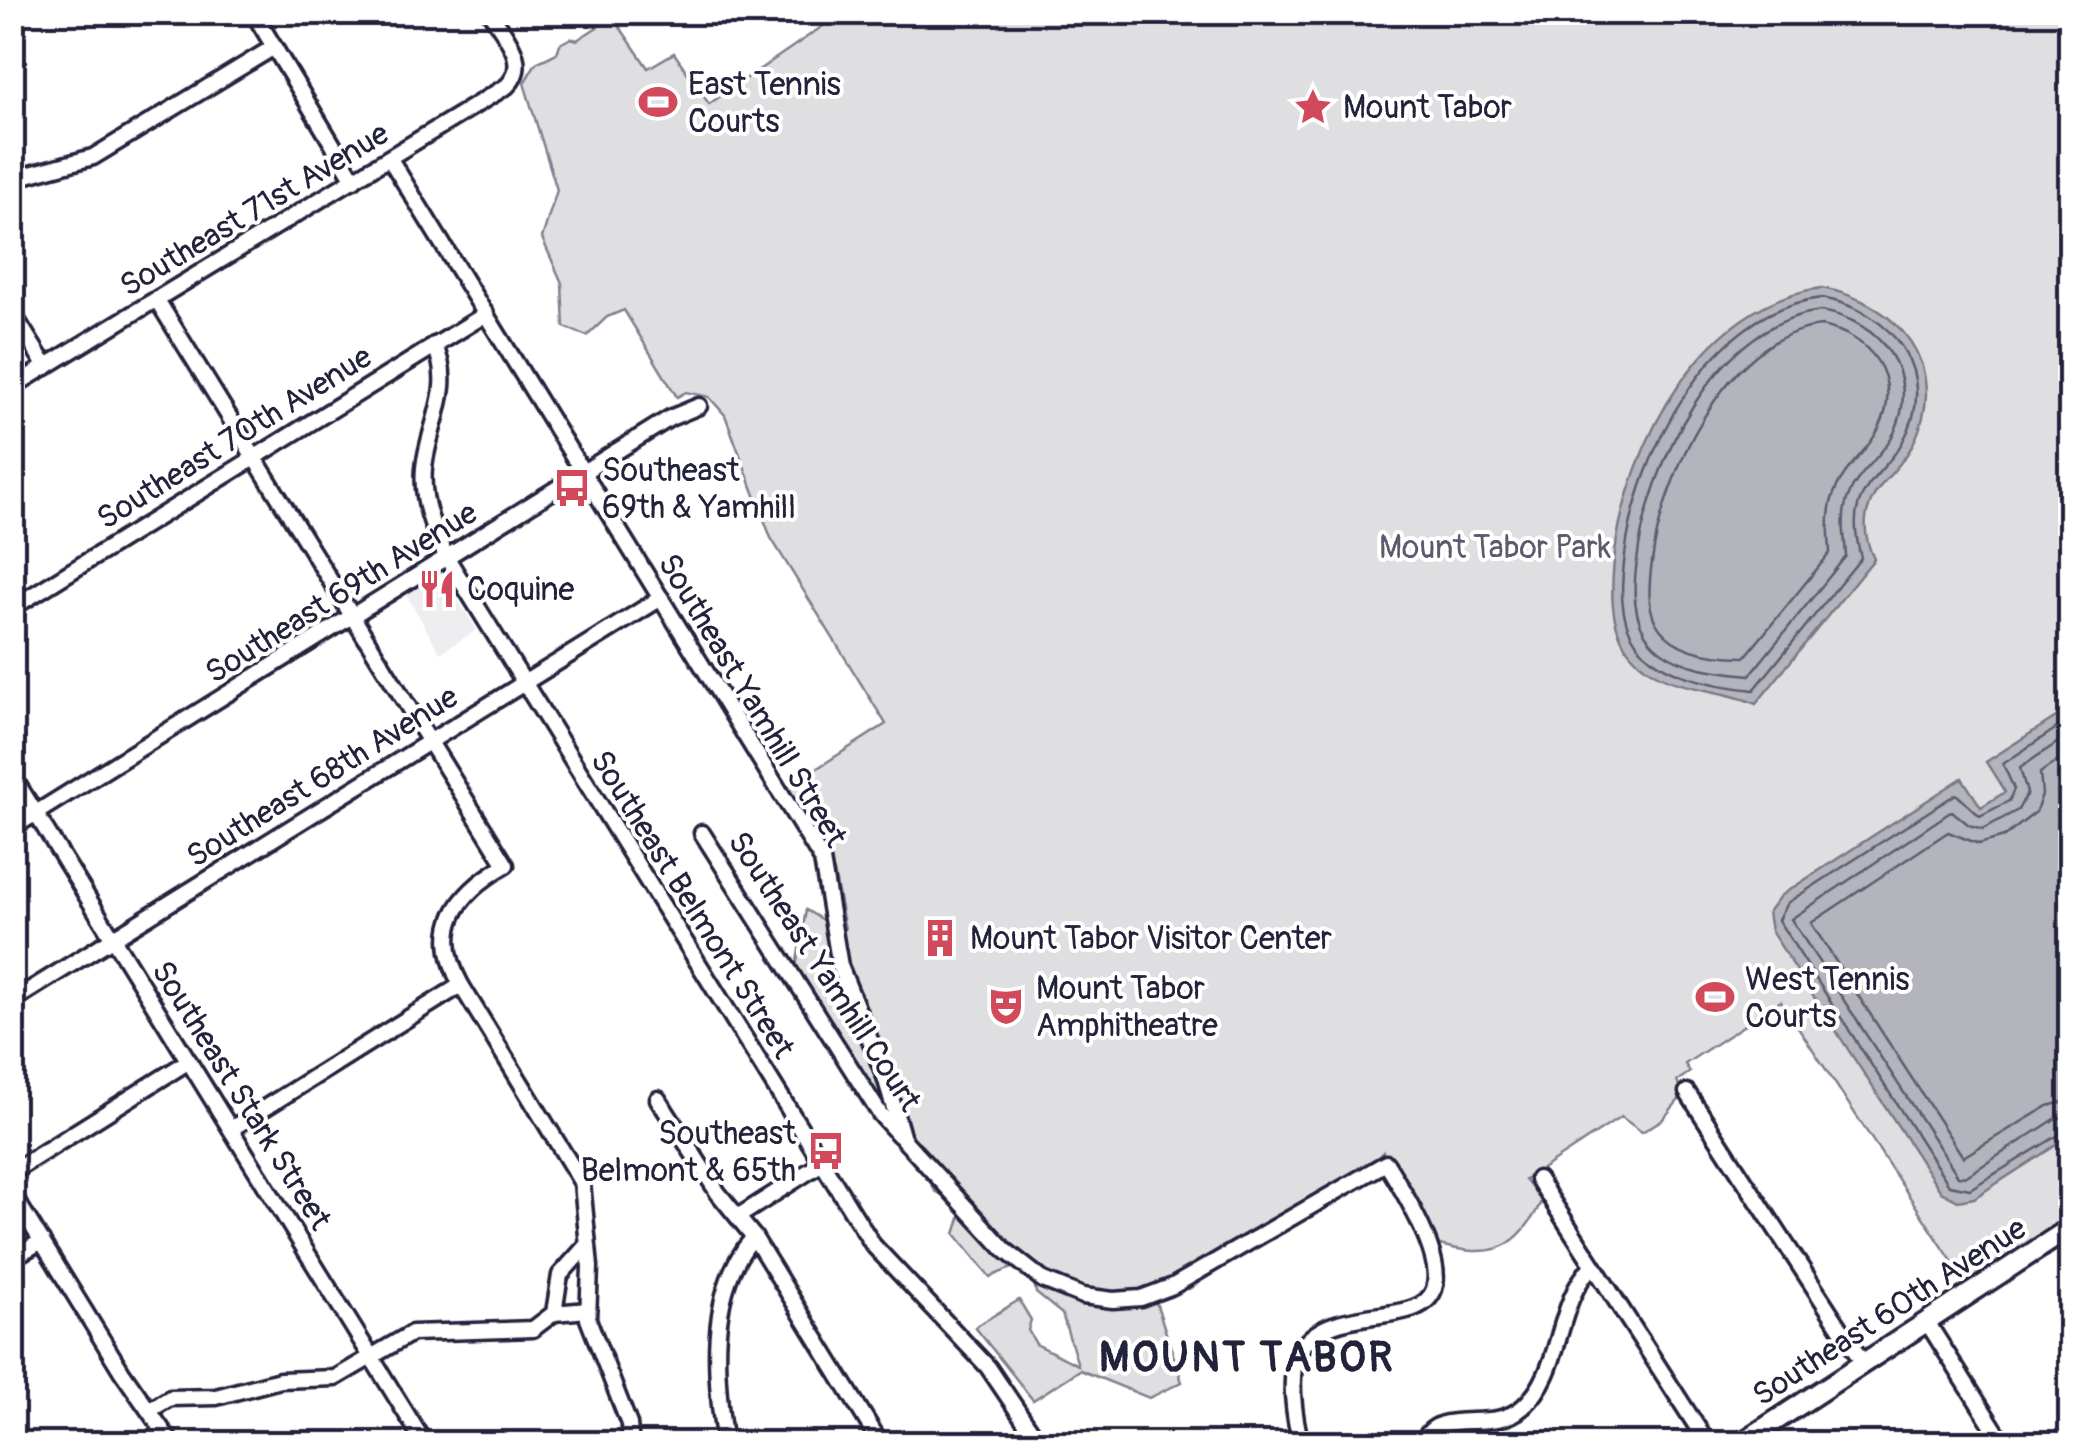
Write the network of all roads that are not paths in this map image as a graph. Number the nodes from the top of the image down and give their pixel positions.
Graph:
1 (253, 12) edge
2 (490, 12) edge
3 (274, 48) junction
4 (390, 159) junction
5 (12, 179) edge
6 (354, 180) junction
7 (157, 300) junction
8 (12, 312) edge
9 (486, 314) junction
10 (434, 346) junction
11 (46, 367) junction
12 (12, 387) edge
13 (699, 406) dead end
14 (254, 456) junction
15 (583, 473) junction
16 (447, 558) junction
17 (660, 598) junction
18 (12, 608) edge
19 (353, 618) junction
20 (524, 683) junction
21 (430, 740) junction
22 (12, 775) edge
23 (36, 813) junction
24 (12, 828) edge
25 (702, 833) dead end
26 (113, 938) junction
27 (461, 985) junction
28 (12, 1001) edge
29 (189, 1061) junction
30 (1687, 1092) dead end
31 (658, 1099) dead end
32 (231, 1129) junction
33 (903, 1140) junction
34 (822, 1164) junction
35 (12, 1172) edge
36 (1538, 1179) dead end
37 (12, 1193) edge
38 (739, 1216) junction
39 (2070, 1228) edge
40 (754, 1237) junction
41 (42, 1242) junction
42 (586, 1246) junction
43 (12, 1258) edge
44 (1594, 1264) junction
45 (588, 1310) junction
46 (554, 1314) junction
47 (1926, 1322) junction
48 (372, 1358) junction
49 (1864, 1363) junction
50 (150, 1410) junction
51 (172, 1444) edge
52 (425, 1444) edge
53 (631, 1444) edge
54 (725, 1444) edge
55 (881, 1444) edge
56 (1040, 1444) edge
57 (1301, 1444) edge
58 (1422, 1444) edge
59 (1708, 1444) edge
60 (1740, 1444) edge
61 (2004, 1444) edge

1 - 3 street
2 - 4 street, Southeast 71st Avenue
3 - 5 street
3 - 6 street
4 - 6 street, Southeast 71st Avenue
4 - 9 street, Southeast Yamhill Street
6 - 7 street, Southeast 71st Avenue
7 - 11 street, Southeast 71st Avenue
7 - 14 street
8 - 11 street
9 - 10 street, Southeast 70th Avenue
9 - 15 street, Southeast Yamhill Street
10 - 14 street, Southeast 70th Avenue
10 - 16 street, Southeast Belmont Street
11 - 12 street, Southeast 71st Avenue
13 - 15 street, Southeast 69th Avenue
14 - 18 street, Southeast 70th Avenue
14 - 19 street
15 - 16 street, Southeast 69th Avenue
15 - 17 street, Southeast Yamhill Street
16 - 19 street, Southeast 69th Avenue
16 - 20 street, Southeast Belmont Street
17 - 20 street, Southeast 68th Avenue
17 - 33 street, Southeast Yamhill Street
19 - 21 street
19 - 23 street, Southeast 69th Avenue
20 - 21 street, Southeast 68th Avenue
20 - 34 street, Southeast Belmont Street
21 - 26 street, Southeast 68th Avenue
21 - 27 street
22 - 23 street, Southeast Stark Street
23 - 24 street, Southeast 69th Avenue
23 - 26 street, Southeast Stark Street
25 - 33 street, Southeast Yamhill Court
26 - 28 street, Southeast 68th Avenue
26 - 29 street, Southeast Stark Street
27 - 32 street
27 - 42 street
29 - 32 street, Southeast Stark Street
29 - 35 street
30 - 49 street
31 - 38 street
32 - 48 street, Southeast Stark Street
33 - 57 street, Southeast Yamhill Street
34 - 38 street
34 - 56 street, Southeast Belmont Street
36 - 44 street
37 - 41 street
38 - 40 street
39 - 47 main road, Southeast 60th Avenue
40 - 54 street
40 - 55 street
41 - 43 street
41 - 50 street
42 - 45 street
42 - 46 street
44 - 58 street
44 - 59 street
45 - 46 street
45 - 53 street
46 - 48 street
47 - 49 main road, Southeast 60th Avenue
47 - 61 street
48 - 50 street
48 - 52 street, Southeast Stark Street
49 - 60 main road, Southeast 60th Avenue
50 - 51 street

